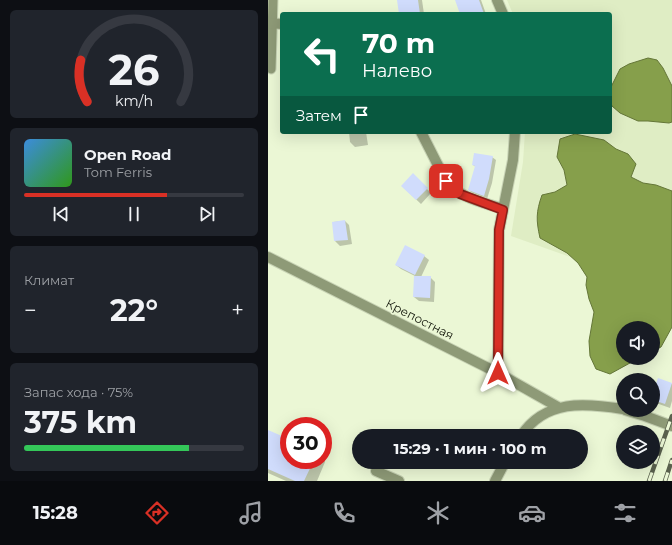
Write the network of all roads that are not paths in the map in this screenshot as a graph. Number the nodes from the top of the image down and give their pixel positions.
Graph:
1 (273, 0) edge
2 (497, 0) edge
3 (502, 12) edge
4 (274, 24) edge
5 (271, 69) dead end
6 (422, 134) edge
7 (515, 134) edge
8 (503, 210) junction
9 (268, 258) edge
10 (498, 373) junction
11 (558, 407) junction
12 (616, 408) edge
13 (648, 417) edge
14 (672, 426) edge
15 (528, 429) edge
16 (501, 469) edge
17 (376, 471) dead end
18 (399, 481) edge
19 (495, 481) edge

1 - 4 lane
2 - 3 street
4 - 5 lane
6 - 8 street
7 - 8 street
8 - 10 street
9 - 10 street, Крепостная
10 - 11 street, Крепостная
11 - 12 street
11 - 15 street
13 - 14 street
16 - 19 street
17 - 18 street

